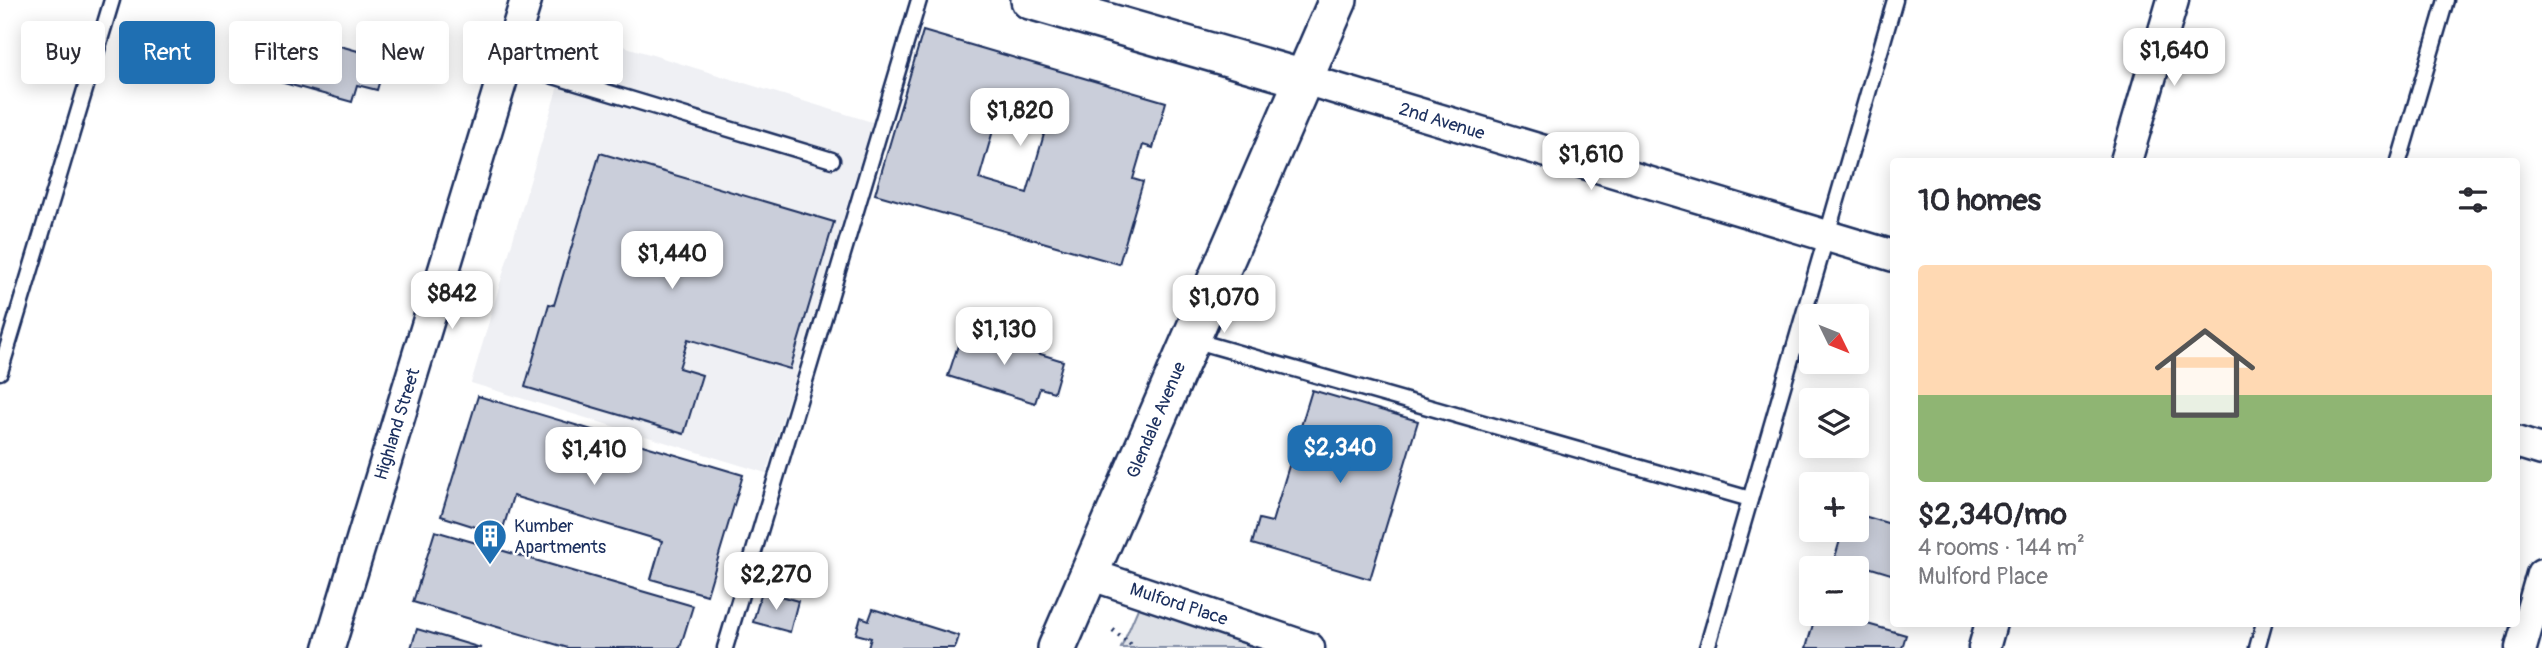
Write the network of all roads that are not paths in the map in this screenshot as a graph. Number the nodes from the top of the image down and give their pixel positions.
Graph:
1 (111, 0) edge
2 (526, 0) edge
3 (919, 0) edge
4 (1030, 0) edge
5 (1338, 0) edge
6 (1895, 0) edge
7 (2173, 0) edge
8 (2446, 0) edge
9 (520, 21) edge
10 (1304, 79) junction
11 (500, 84) edge
12 (580, 84) edge
13 (2127, 158) edge
14 (2400, 158) edge
15 (832, 160) dead end
16 (1827, 236) junction
17 (1890, 255) edge
18 (1191, 339) junction
19 (0, 372) edge
20 (2520, 443) edge
21 (2542, 450) edge
22 (1750, 499) junction
23 (1089, 574) junction
24 (2542, 574) edge
25 (1990, 627) edge
26 (2263, 627) edge
27 (329, 648) edge
28 (725, 648) edge
29 (1057, 648) edge
30 (1309, 648) edge
31 (1707, 648) edge
32 (1984, 648) edge
33 (2257, 648) edge
34 (2521, 648) edge

1 - 19 lane
2 - 9 street, Highland Street
3 - 28 lane
4 - 10 street, 2nd Avenue
5 - 10 street, Glendale Avenue
6 - 16 lane
7 - 13 street
8 - 14 lane
10 - 16 street, 2nd Avenue
10 - 18 street, Glendale Avenue
11 - 27 street, Highland Street
12 - 15 lane
16 - 17 street, 2nd Avenue
16 - 22 lane
18 - 22 lane
18 - 23 street, Glendale Avenue
20 - 21 street
22 - 31 lane
23 - 29 street, Glendale Avenue
23 - 30 street, Mulford Place
24 - 34 street
25 - 32 street
26 - 33 lane

